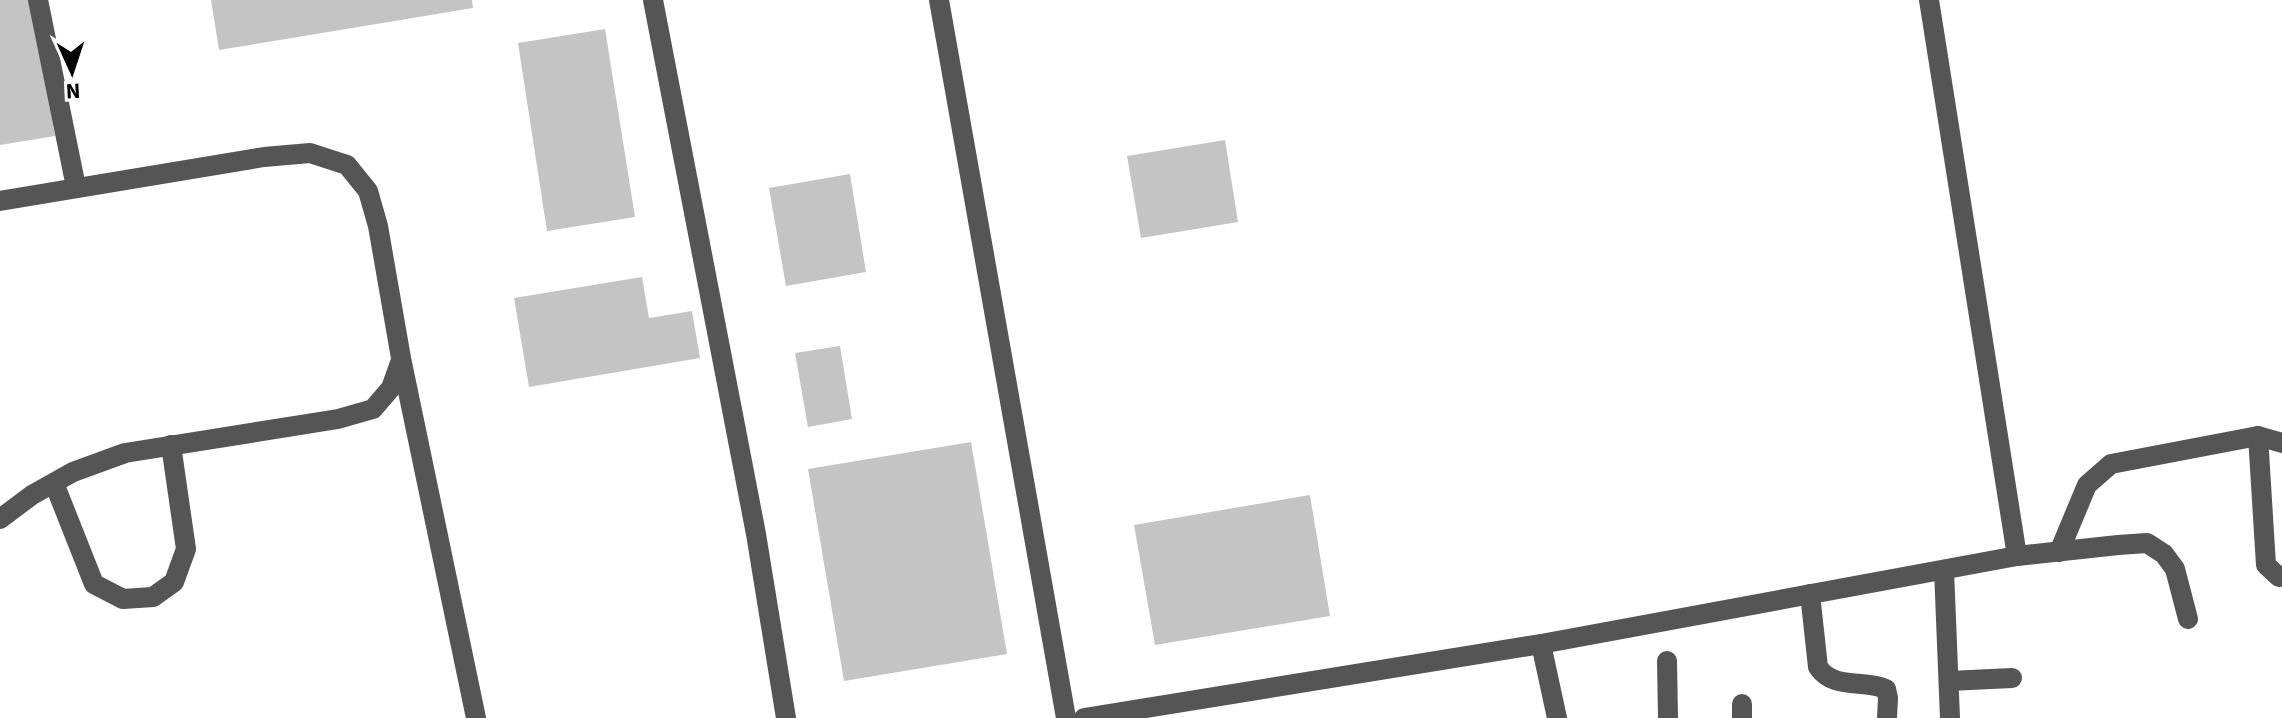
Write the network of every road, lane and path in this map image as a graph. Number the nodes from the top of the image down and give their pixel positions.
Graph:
1 (38, 0) edge
2 (653, 0) edge
3 (939, 0) edge
4 (1929, 0) edge
5 (76, 187) junction
6 (0, 201) edge
7 (401, 358) junction
8 (2258, 436) junction
9 (2282, 443) edge
10 (171, 445) junction
11 (54, 483) junction
12 (0, 519) edge
13 (2059, 552) junction
14 (2017, 556) junction
15 (1944, 570) junction
16 (2282, 576) edge
17 (1810, 594) junction
18 (2188, 619) dead end
19 (1541, 644) junction
20 (1667, 661) dead end
21 (2012, 678) dead end
22 (1949, 681) junction
23 (476, 718) edge
24 (786, 718) edge
25 (1066, 718) edge
26 (1084, 718) edge
27 (1557, 718) edge
28 (1668, 718) edge
29 (1887, 718) edge
30 (1950, 718) edge

1 - 5 lane
2 - 24 lane
3 - 25 lane
4 - 14 lane
5 - 6 lane
5 - 7 lane
7 - 10 lane
7 - 23 lane
8 - 9 lane
8 - 13 lane
8 - 16 lane
10 - 11 lane
10 - 11 lane
11 - 12 lane
13 - 14 lane
13 - 18 lane
14 - 15 lane
15 - 17 lane
15 - 22 lane
17 - 19 lane
17 - 29 lane
19 - 26 lane
19 - 27 lane
20 - 28 lane
21 - 22 lane
22 - 30 lane

